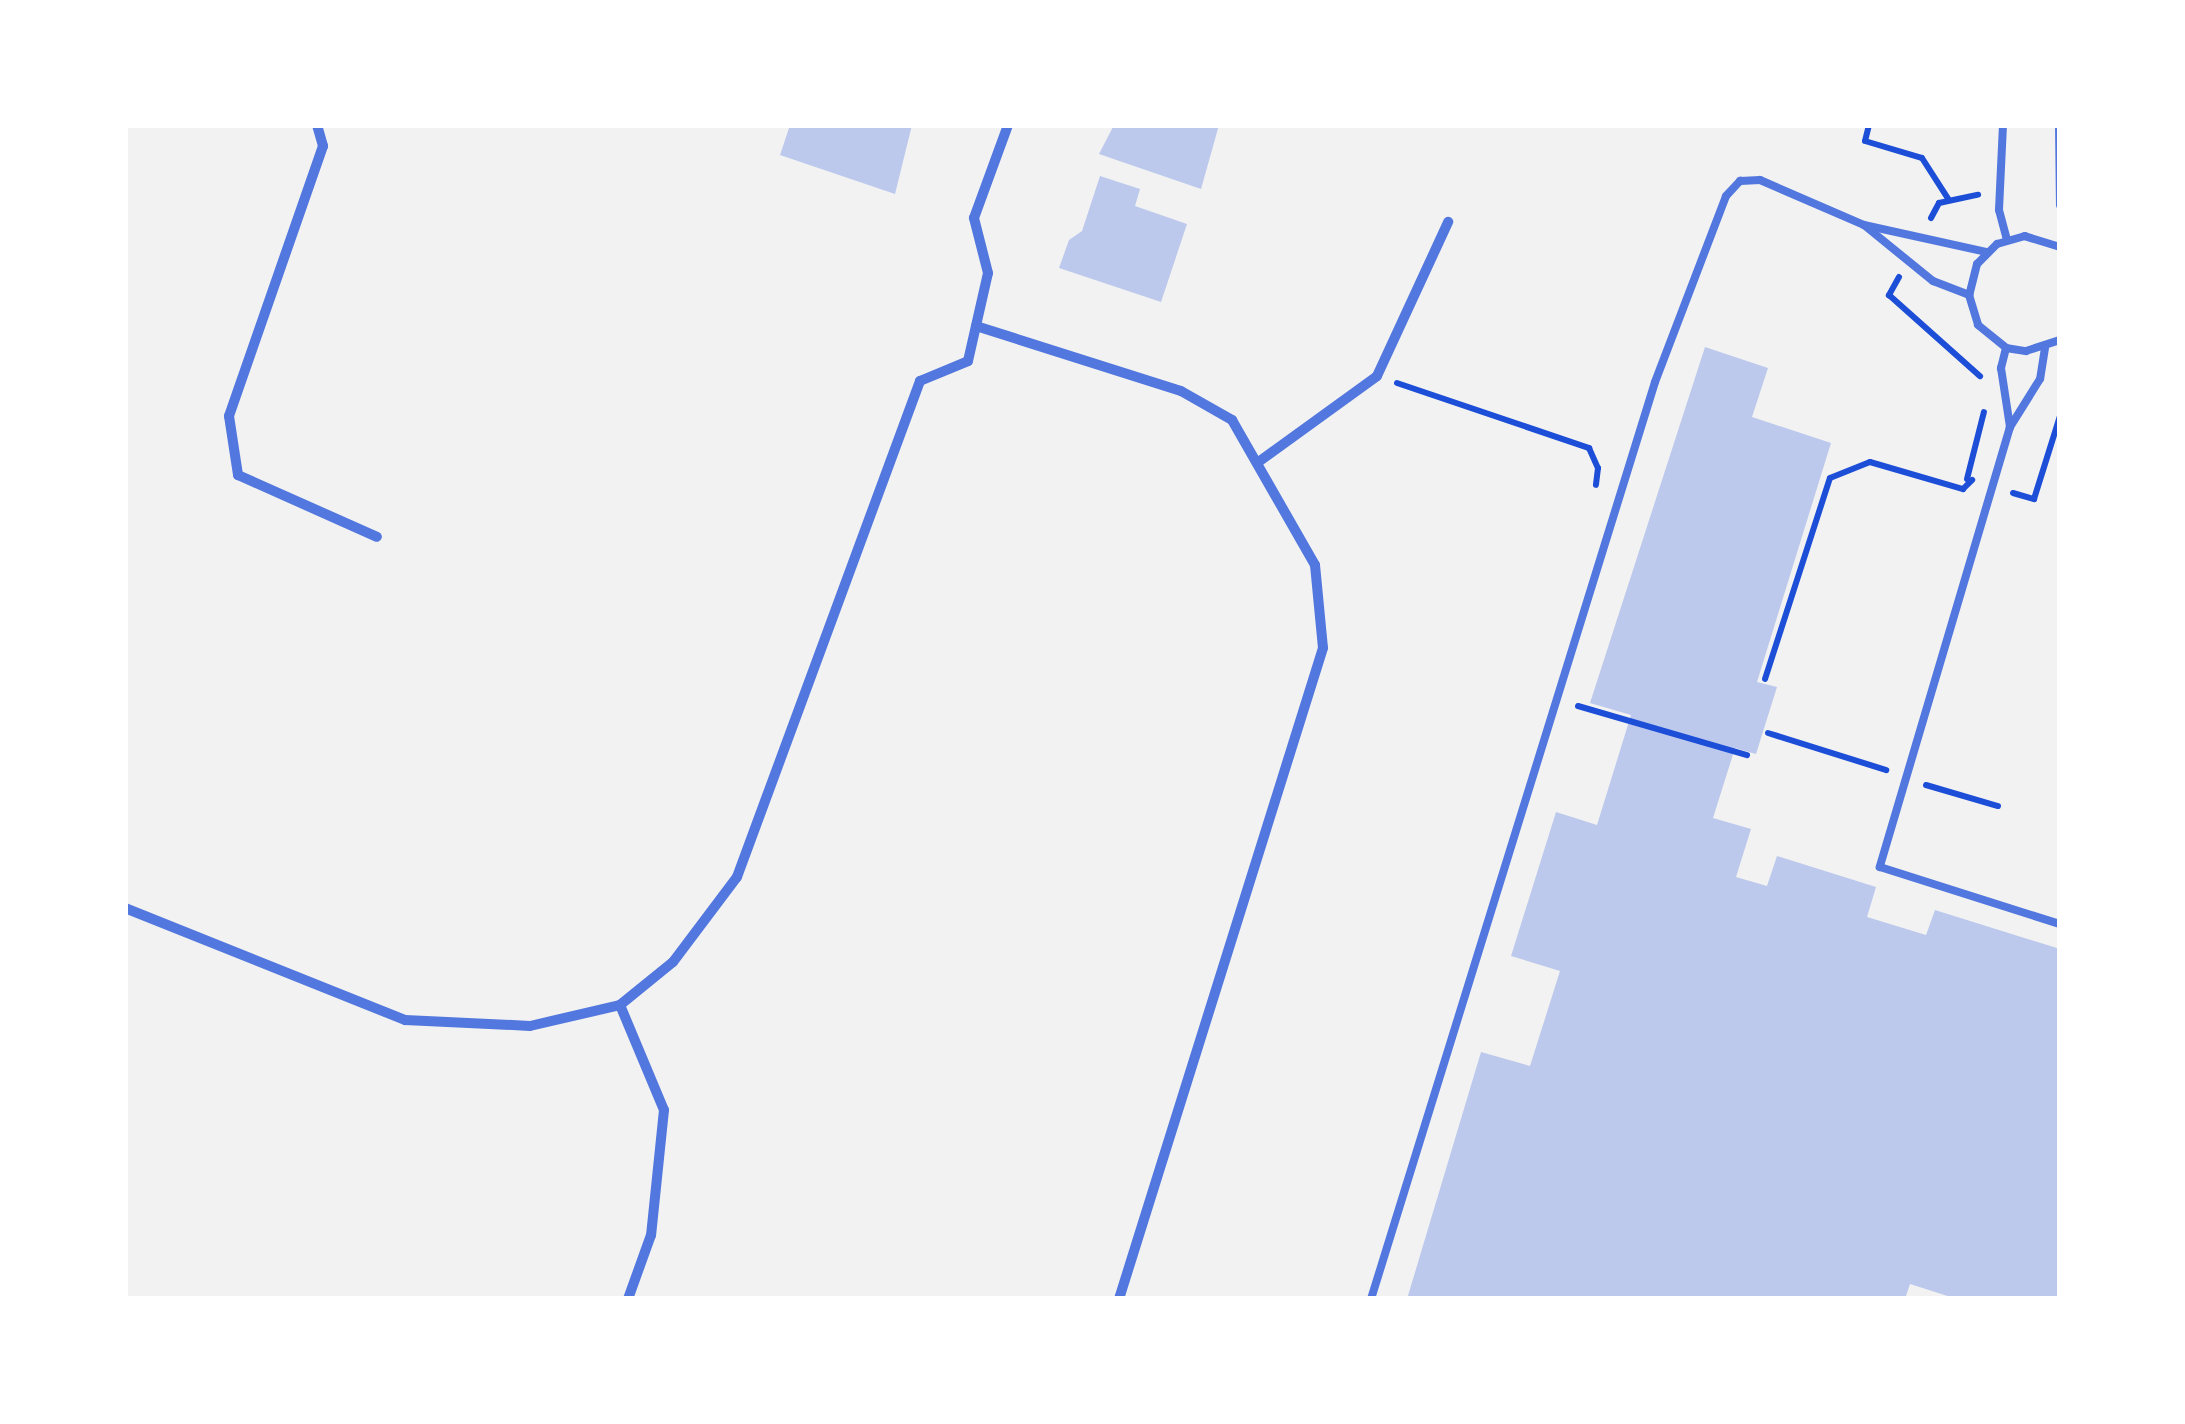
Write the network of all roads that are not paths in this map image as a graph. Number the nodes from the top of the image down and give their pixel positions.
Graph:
1 (318, 125) edge
2 (1008, 125) edge
3 (2002, 125) edge
4 (2059, 125) edge
5 (2060, 205) edge
6 (1448, 222) dead end
7 (1864, 226) junction
8 (2007, 240) junction
9 (2060, 246) edge
10 (1988, 252) junction
11 (1969, 296) junction
12 (976, 326) junction
13 (2060, 340) edge
14 (2006, 348) junction
15 (2045, 348) junction
16 (2010, 427) junction
17 (1256, 463) junction
18 (377, 537) dead end
19 (125, 908) edge
20 (2060, 924) edge
21 (620, 1006) junction
22 (628, 1299) edge
23 (1119, 1299) edge
24 (1371, 1299) edge

1 - 18 street
2 - 12 street
3 - 8 lane
4 - 5 lane
6 - 17 street
7 - 10 lane
7 - 11 lane
7 - 24 lane
8 - 9 lane
8 - 10 lane
10 - 11 lane
11 - 14 lane
12 - 17 street
12 - 21 street
13 - 15 lane
14 - 15 lane
14 - 16 lane
15 - 16 lane
16 - 20 lane
17 - 23 street
19 - 21 street
21 - 22 street

